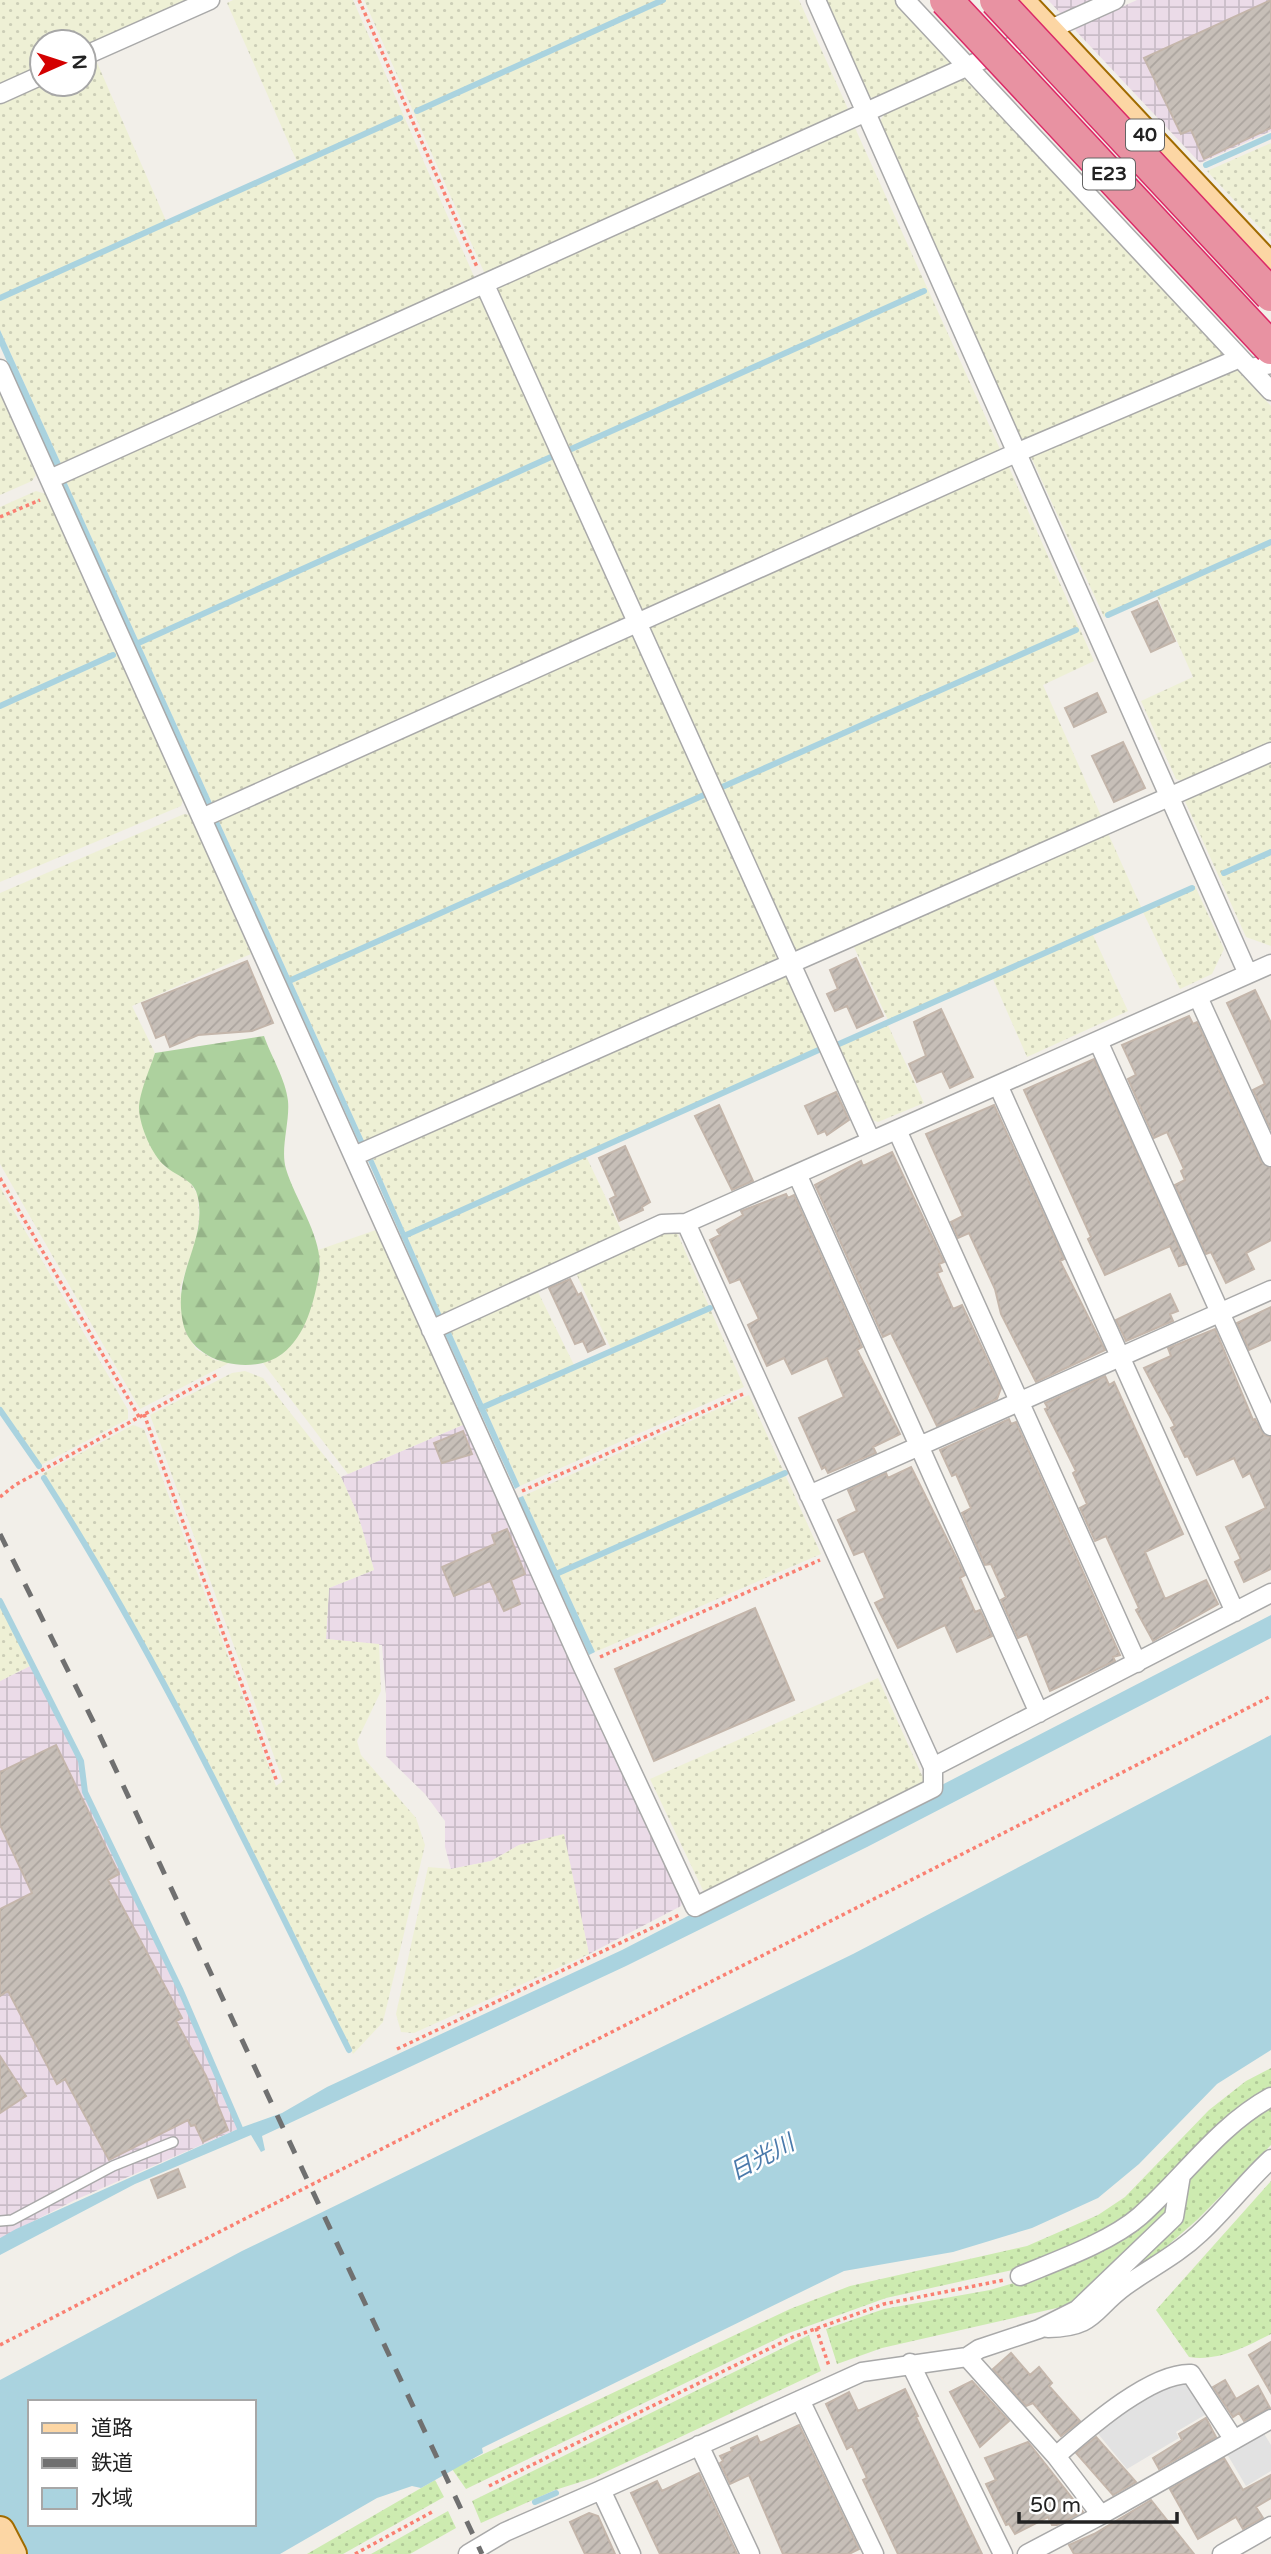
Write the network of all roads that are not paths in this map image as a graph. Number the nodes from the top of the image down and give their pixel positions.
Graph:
1 (210, 0) edge
2 (816, 0) edge
3 (905, 0) edge
4 (946, 0) edge
5 (996, 0) edge
6 (1019, 0) edge
7 (1115, 0) edge
8 (1047, 31) junction
9 (98, 50) edge
10 (967, 67) junction
11 (28, 81) edge
12 (0, 94) edge
13 (865, 113) junction
14 (1271, 269) edge
15 (485, 285) junction
16 (1271, 295) edge
17 (1254, 358) edge
18 (1271, 364) edge
19 (0, 369) edge
20 (1271, 391) edge
21 (1016, 453) junction
22 (53, 486) junction
23 (636, 622) junction
24 (1271, 752) edge
25 (1171, 796) junction
26 (202, 818) junction
27 (791, 964) junction
28 (1271, 964) edge
29 (1248, 974) junction
30 (1198, 997) junction
31 (1098, 1041) junction
32 (998, 1085) junction
33 (897, 1130) junction
34 (871, 1141) junction
35 (354, 1156) junction
36 (1271, 1157) edge
37 (797, 1174) junction
38 (686, 1223) junction
39 (1271, 1290) edge
40 (1220, 1313) junction
41 (431, 1330) junction
42 (1120, 1357) junction
43 (1019, 1402) junction
44 (1271, 1426) edge
45 (920, 1446) junction
46 (809, 1495) junction
47 (1271, 1593) edge
48 (1235, 1612) junction
49 (1137, 1662) junction
50 (1039, 1713) junction
51 (933, 1768) junction
52 (1271, 2097) edge
53 (173, 2142) dead end
54 (1271, 2159) edge
55 (1181, 2175) junction
56 (0, 2221) edge
57 (1020, 2276) road end
58 (1039, 2329) junction
59 (967, 2357) junction
60 (910, 2363) junction
61 (800, 2399) junction
62 (1271, 2419) edge
63 (1234, 2440) junction
64 (699, 2445) junction
65 (1056, 2456) junction
66 (601, 2490) junction
67 (1101, 2515) junction
68 (1271, 2526) edge
69 (0, 2531) edge
70 (1243, 2549) edge
71 (12, 2554) edge
72 (468, 2554) edge
73 (631, 2554) edge
74 (750, 2554) edge
75 (874, 2554) edge
76 (1003, 2554) edge
77 (1027, 2554) edge
78 (1222, 2554) edge

1 - 9 street
2 - 13 street
3 - 10 street
4 - 17 highway, E23, bridge
5 - 16 highway, E23, bridge
6 - 8 main road, 40
7 - 8 street
8 - 10 street
8 - 14 main road, 40
10 - 13 street
10 - 17 street
11 - 12 street
13 - 15 street
13 - 21 street
15 - 22 street
15 - 23 street
17 - 18 street
17 - 20 street
17 - 21 street
19 - 22 street
21 - 23 street
21 - 25 street
22 - 26 street
23 - 26 street
23 - 27 street
24 - 25 street
25 - 27 street
25 - 29 street
26 - 35 street
27 - 34 street
27 - 35 street
28 - 29 street
29 - 30 street
30 - 31 street
30 - 36 street
31 - 32 street
31 - 40 street
32 - 33 street
32 - 42 street
33 - 34 street
33 - 43 street
34 - 37 street
35 - 41 street
37 - 38 street
37 - 45 street
38 - 41 street
38 - 46 street
39 - 40 street
40 - 42 street
40 - 44 street
41 - 51 street
42 - 43 street
42 - 48 street
43 - 45 street
43 - 49 street
45 - 46 street
45 - 50 street
46 - 51 street
47 - 48 street
48 - 49 street
49 - 50 street
50 - 51 street
52 - 55 street
53 - 56 lane
54 - 58 street
55 - 57 street
55 - 58 street
58 - 59 street
59 - 60 street
59 - 65 street
60 - 61 street
60 - 76 street
61 - 64 street
61 - 75 street
62 - 63 street
63 - 65 street
63 - 67 street
64 - 66 street
64 - 74 street
65 - 67 street
66 - 72 street
66 - 73 street
67 - 77 street
68 - 70 street
69 - 71 main road
70 - 78 street

